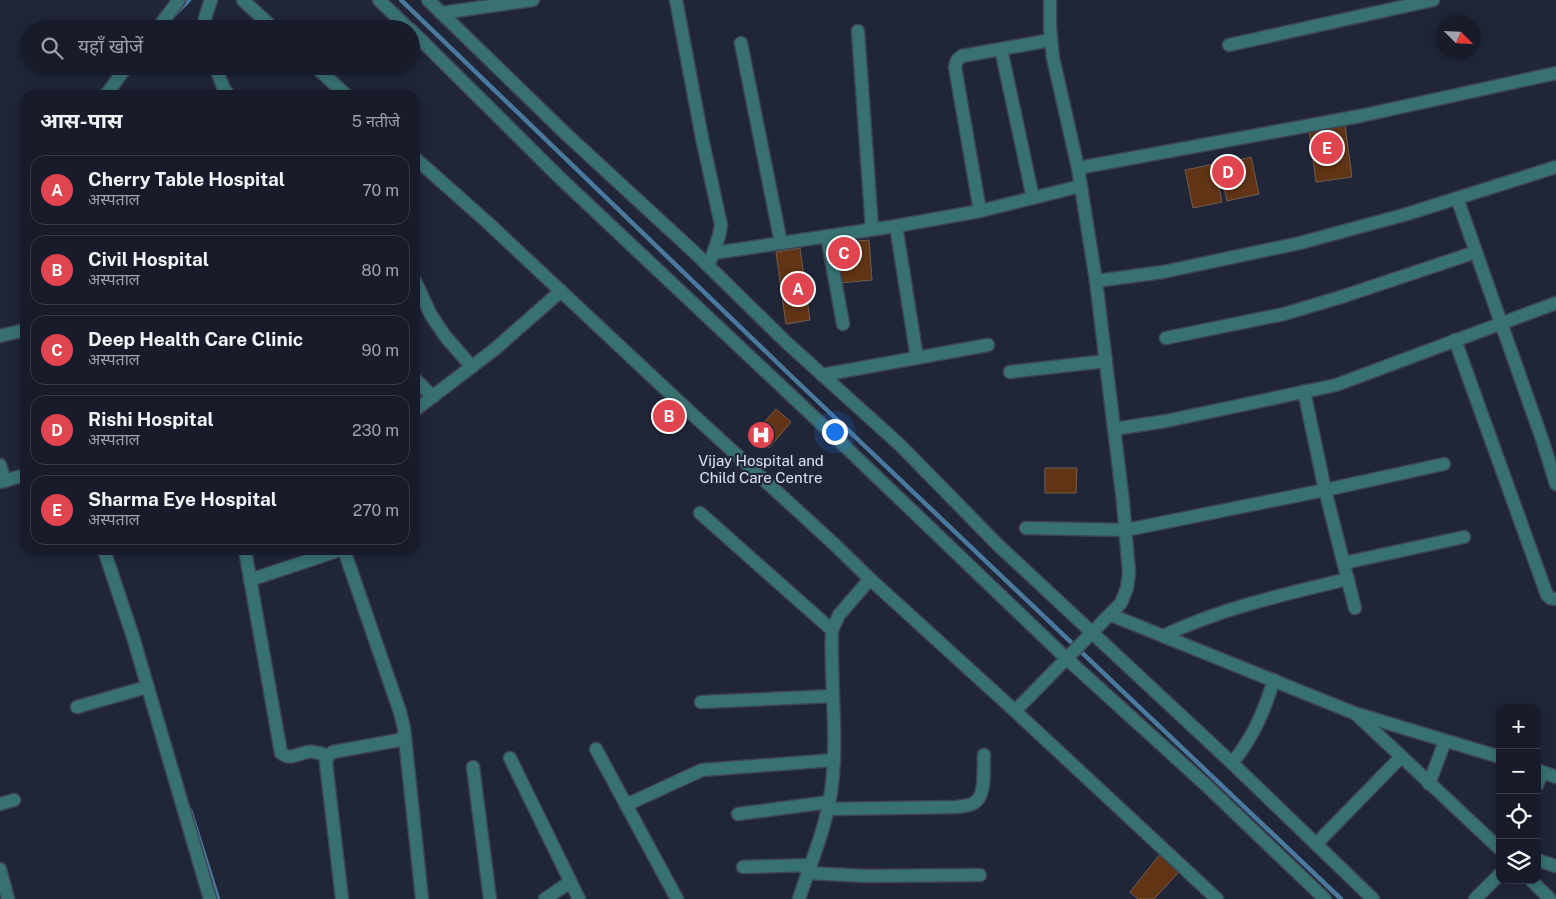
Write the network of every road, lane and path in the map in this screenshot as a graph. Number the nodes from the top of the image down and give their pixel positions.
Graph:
1 (180, 0) edge
2 (210, 0) edge
3 (243, 0) edge
4 (379, 0) edge
5 (428, 0) edge
6 (532, 0) edge
7 (676, 0) edge
8 (1050, 0) edge
9 (1433, 0) edge
10 (441, 13) junction
11 (164, 20) edge
12 (205, 20) edge
13 (264, 20) edge
14 (400, 20) edge
15 (858, 31) dead end
16 (420, 40) edge
17 (1051, 40) junction
18 (741, 43) dead end
19 (1229, 45) dead end
20 (1001, 49) junction
21 (1556, 73) edge
22 (120, 75) edge
23 (219, 75) edge
24 (325, 75) edge
25 (110, 90) edge
26 (225, 90) edge
27 (341, 90) edge
28 (420, 162) edge
29 (1556, 167) edge
30 (1078, 168) junction
31 (1081, 186) junction
32 (1033, 198) junction
33 (1457, 198) junction
34 (980, 211) junction
35 (896, 226) junction
36 (872, 229) junction
37 (827, 236) junction
38 (781, 243) junction
39 (1476, 252) junction
40 (714, 253) junction
41 (708, 265) junction
42 (1096, 281) junction
43 (561, 291) junction
44 (420, 292) edge
45 (1556, 303) edge
46 (1500, 323) junction
47 (842, 324) dead end
48 (20, 331) edge
49 (0, 336) edge
50 (1166, 338) dead end
51 (1455, 340) junction
52 (988, 345) dead end
53 (917, 358) junction
54 (1106, 361) junction
55 (472, 367) junction
56 (1010, 372) dead end
57 (822, 375) junction
58 (420, 383) edge
59 (1304, 391) junction
60 (433, 397) junction
61 (420, 406) edge
62 (1114, 429) junction
63 (1444, 464) dead end
64 (0, 465) edge
65 (20, 477) edge
66 (2, 482) edge
67 (1556, 484) edge
68 (1325, 490) junction
69 (700, 513) dead end
70 (1026, 528) dead end
71 (1126, 530) junction
72 (1464, 537) dead end
73 (106, 555) edge
74 (245, 555) edge
75 (325, 555) edge
76 (346, 555) edge
77 (1344, 563) junction
78 (870, 579) junction
79 (1348, 579) junction
80 (250, 580) junction
81 (1556, 599) edge
82 (1355, 608) dead end
83 (1111, 615) junction
84 (832, 630) junction
85 (1092, 631) junction
86 (1164, 636) junction
87 (1072, 652) junction
88 (1274, 680) junction
89 (148, 687) junction
90 (833, 696) junction
91 (701, 702) dead end
92 (77, 707) dead end
93 (1015, 711) junction
94 (1354, 712) junction
95 (405, 739) junction
96 (1445, 741) junction
97 (596, 749) dead end
98 (328, 756) junction
99 (984, 756) dead end
100 (1496, 756) edge
101 (510, 758) dead end
102 (1400, 758) junction
103 (834, 760) junction
104 (1232, 763) junction
105 (473, 767) dead end
106 (1541, 772) edge
107 (1556, 777) edge
108 (1429, 784) junction
109 (14, 800) dead end
110 (0, 804) edge
111 (626, 805) junction
112 (828, 805) junction
113 (738, 814) dead end
114 (1316, 844) junction
115 (1496, 845) edge
116 (1541, 861) edge
117 (1556, 866) edge
118 (743, 867) dead end
119 (0, 869) edge
120 (808, 869) junction
121 (980, 874) dead end
122 (1496, 878) edge
123 (570, 882) junction
124 (1535, 884) edge
125 (8, 899) edge
126 (210, 899) edge
127 (342, 899) edge
128 (422, 899) edge
129 (490, 899) edge
130 (545, 899) edge
131 (579, 899) edge
132 (677, 899) edge
133 (799, 899) edge
134 (1217, 899) edge
135 (1325, 899) edge
136 (1373, 899) edge
137 (1475, 899) edge
138 (1550, 899) edge

1 - 11 street
2 - 12 street
3 - 13 street
4 - 14 street
5 - 10 street
6 - 10 street
7 - 40 street
8 - 17 street
9 - 19 street
10 - 41 street
15 - 36 street
16 - 87 street
17 - 20 street
17 - 30 street
18 - 38 street
20 - 32 street
20 - 34 street
21 - 30 street
22 - 25 street
23 - 26 street
24 - 27 street
28 - 43 street
29 - 33 street
30 - 31 street
31 - 32 street
31 - 42 street
32 - 34 street
33 - 39 street
33 - 42 street
34 - 35 street
35 - 36 street
35 - 53 street
36 - 37 street
37 - 38 street
37 - 47 street
38 - 40 street
39 - 46 street
39 - 50 street
40 - 41 street
41 - 57 street
42 - 54 street
43 - 55 street
43 - 78 street
44 - 55 street
45 - 46 street
46 - 51 street
46 - 67 street
48 - 49 street
51 - 59 street
51 - 81 street
52 - 53 street
53 - 57 street
54 - 56 street
54 - 62 street
55 - 60 street
57 - 85 street
58 - 60 street
59 - 62 street
59 - 68 street
60 - 61 street
62 - 71 street
63 - 68 street
64 - 66 street
65 - 66 street
68 - 71 street
68 - 77 street
69 - 84 street
70 - 71 street
71 - 83 street
72 - 77 street
73 - 89 street
74 - 80 street
75 - 80 street
76 - 95 street
77 - 79 street
78 - 84 street
78 - 93 street
79 - 82 street
79 - 86 street
80 - 98 street
83 - 85 street
83 - 86 street
84 - 90 street
85 - 87 street
85 - 104 street
86 - 88 street
87 - 93 street
87 - 135 street
88 - 94 street
88 - 104 street
89 - 92 street
89 - 126 street
90 - 91 street
90 - 103 street
93 - 134 street
94 - 96 street
94 - 102 street
95 - 98 street
95 - 128 street
96 - 100 street
96 - 108 street
97 - 111 street
98 - 127 street
99 - 112 street
101 - 123 street
102 - 108 street
102 - 114 street
103 - 111 street
103 - 112 street
104 - 114 street
105 - 129 street
106 - 107 street
108 - 115 street
109 - 110 street
111 - 132 street
112 - 113 street
112 - 120 street
114 - 136 street
116 - 117 street
118 - 120 street
119 - 125 street
120 - 121 street
120 - 133 street
122 - 137 street
123 - 130 street
123 - 131 street
124 - 138 street

